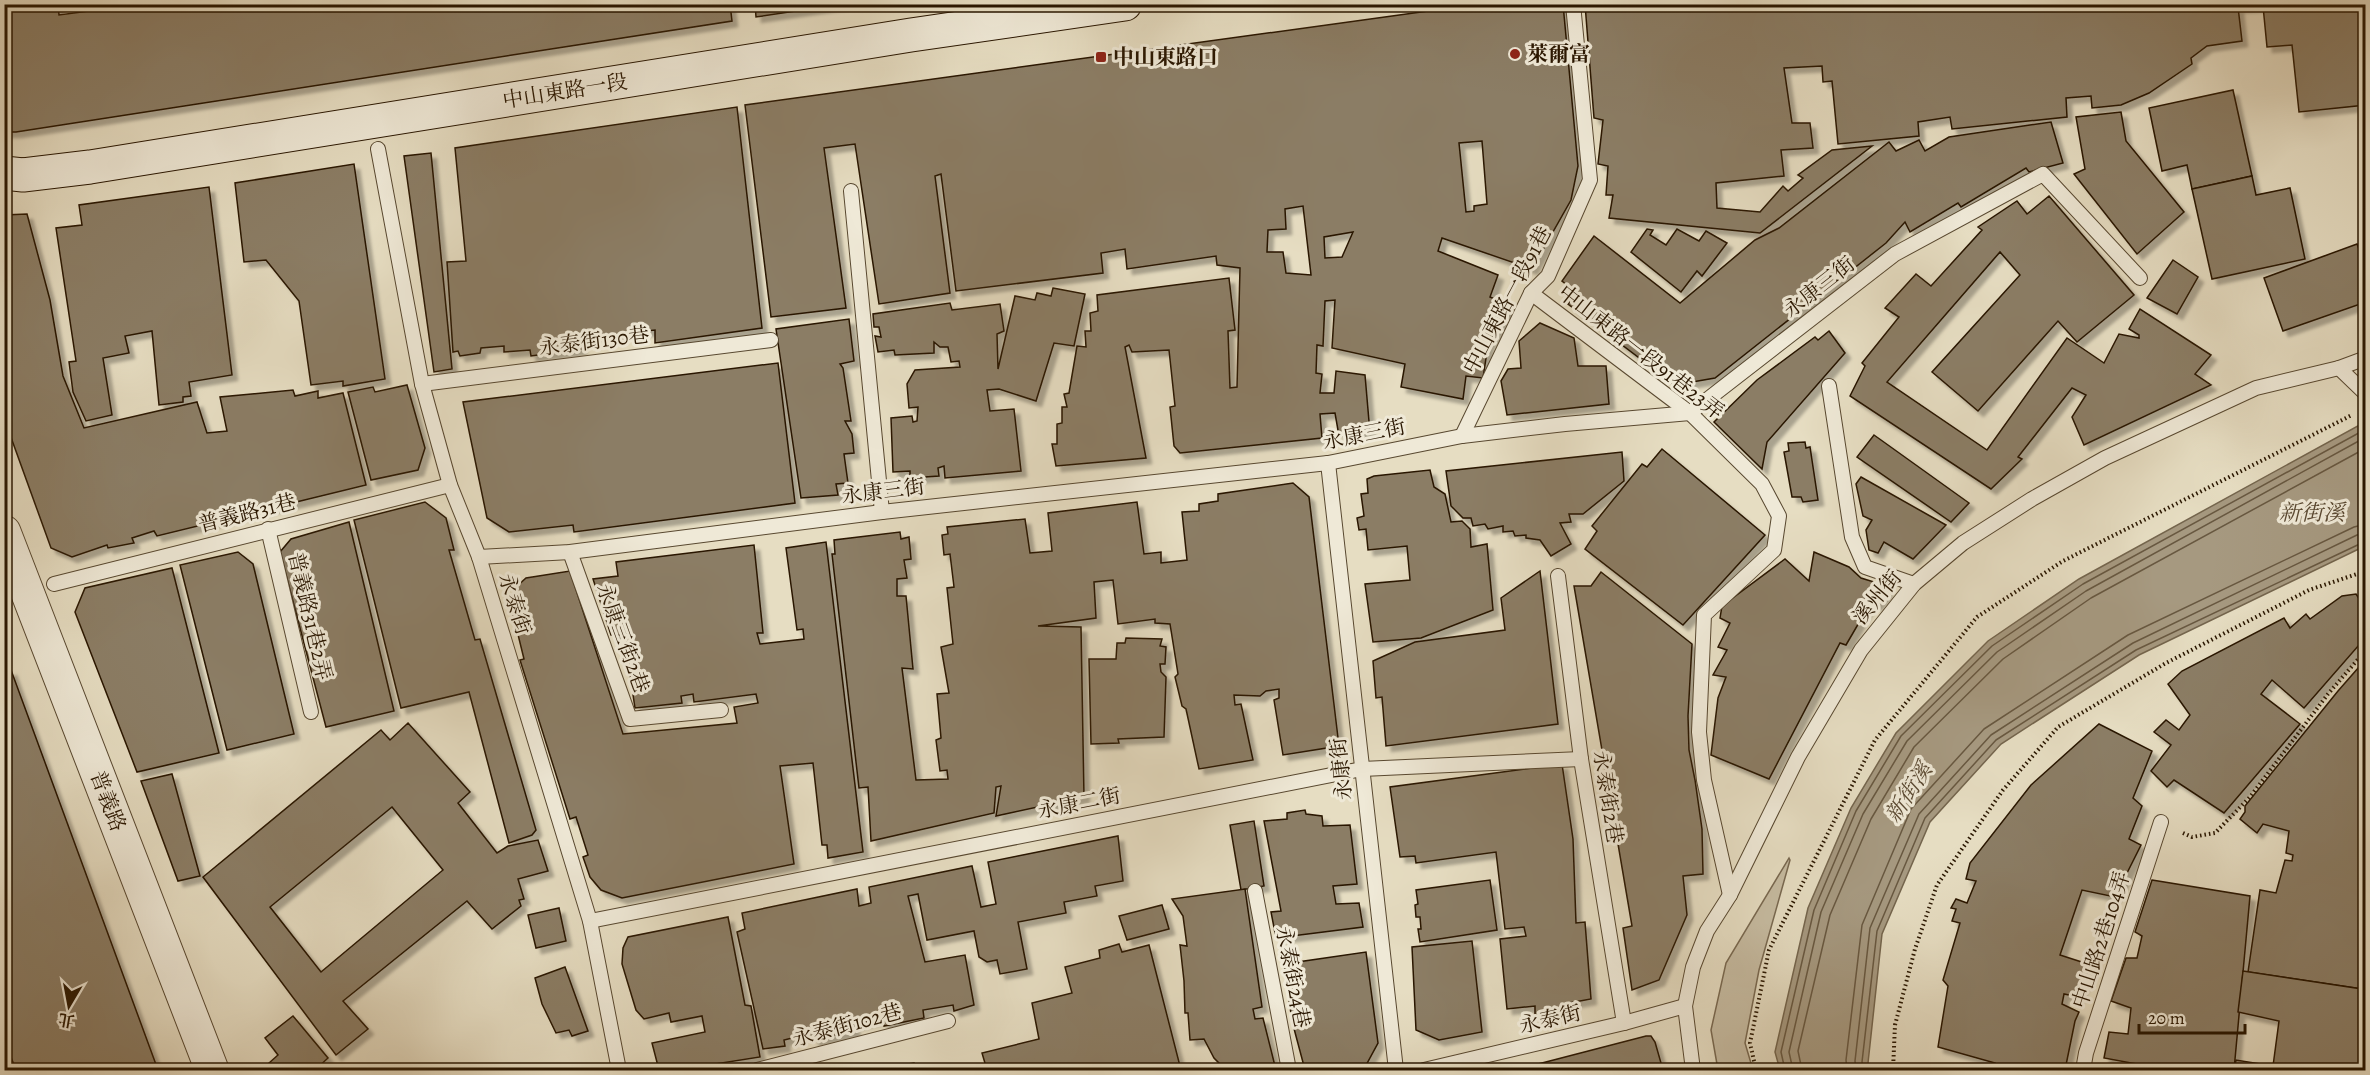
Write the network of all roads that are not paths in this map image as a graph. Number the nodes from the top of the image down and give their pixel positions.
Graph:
1 (1125, 4) edge
2 (1573, 4) edge
3 (378, 149) dead end
4 (4, 173) edge
5 (851, 191) dead end
6 (2140, 278) dead end
7 (1531, 293) junction
8 (771, 339) dead end
9 (2366, 358) edge
10 (2339, 368) junction
11 (423, 384) junction
12 (1829, 387) dead end
13 (2366, 394) edge
14 (1690, 413) junction
15 (1462, 436) junction
16 (1329, 463) junction
17 (450, 485) junction
18 (882, 512) junction
19 (268, 529) junction
20 (4, 532) edge
21 (570, 552) junction
22 (479, 557) junction
23 (1558, 576) dead end
24 (54, 584) dead end
25 (1914, 584) junction
26 (721, 710) dead end
27 (311, 712) dead end
28 (1581, 759) junction
29 (1362, 769) junction
30 (2161, 822) road end
31 (1255, 891) dead end
32 (1730, 895) junction
33 (590, 921) junction
34 (1685, 1006) junction
35 (948, 1021) dead end
36 (1624, 1023) junction
37 (212, 1071) edge
38 (618, 1071) edge
39 (757, 1071) edge
40 (1289, 1071) edge
41 (1396, 1071) edge
42 (1424, 1071) edge
43 (1693, 1071) edge
44 (2083, 1071) edge

1 - 4 main road, 中山東路一段
2 - 7 lane, 中山東路一段91巷
3 - 11 lane, 永泰街
5 - 18 lane
6 - 14 lane, 永康三街
7 - 14 lane, 中山東路一段91巷23弄
7 - 15 lane, 中山東路一段91巷
8 - 11 lane, 永泰街130巷
9 - 10 lane, 溪州街
10 - 13 lane
10 - 25 lane, 溪州街
11 - 17 lane, 永泰街
12 - 25 lane
14 - 15 lane, 永康三街
14 - 32 lane, 中山東路一段91巷23弄
15 - 16 lane, 永康三街
16 - 18 lane, 永康三街
16 - 29 lane, 永康街
17 - 19 lane, 普義路31巷
17 - 22 lane, 永泰街
18 - 21 lane, 永康三街
19 - 24 lane, 普義路31巷
19 - 27 lane, 普義路31巷2弄
20 - 37 main road, 普義路
21 - 22 lane, 永康三街
21 - 26 lane, 永康三街2巷
22 - 33 lane, 永泰街
23 - 28 lane, 永泰街2巷
25 - 32 lane, 溪州街
28 - 29 lane, 永康二街
28 - 36 lane, 永泰街2巷
29 - 33 lane, 永康二街
29 - 41 lane, 永康街
30 - 44 lane, 中山路2巷104弄
31 - 40 lane, 永泰街24巷
32 - 34 lane, 溪州街
33 - 38 lane, 永泰街
34 - 36 lane, 永泰街
34 - 43 lane, 溪州街
35 - 39 lane, 永泰街102巷
36 - 42 lane, 永泰街

